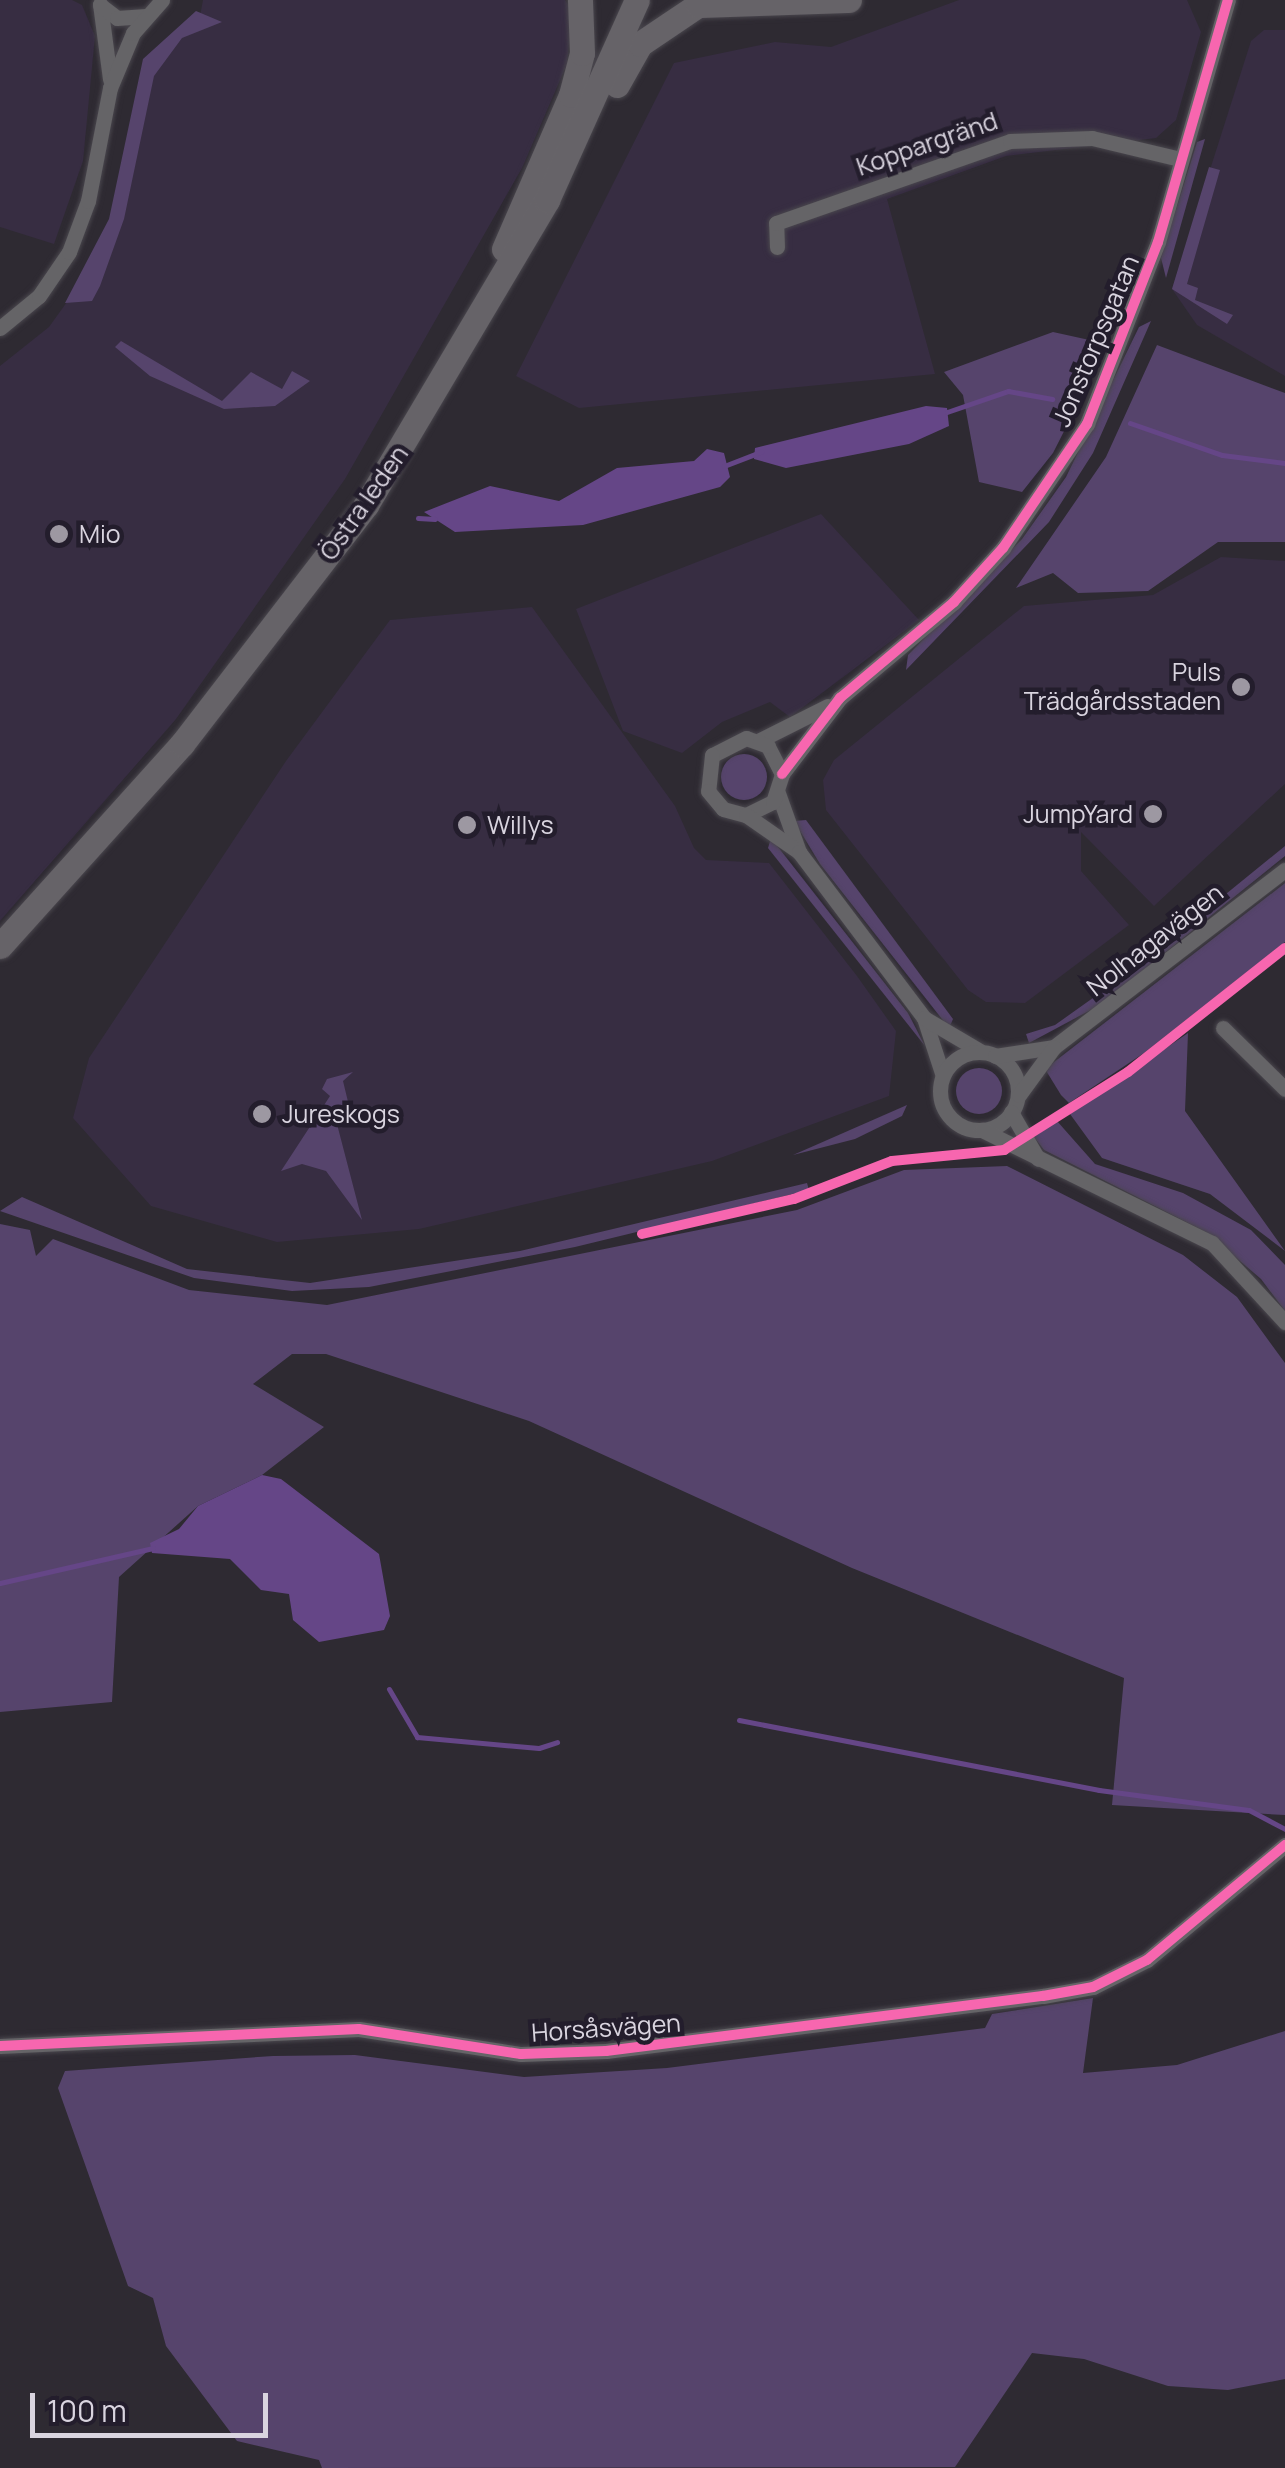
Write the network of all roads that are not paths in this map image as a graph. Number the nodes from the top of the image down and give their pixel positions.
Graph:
1 (162, 0) edge
2 (580, 0) edge
3 (625, 0) edge
4 (637, 0) edge
5 (848, 0) edge
6 (1228, 0) edge
7 (99, 2) edge
8 (805, 4) edge
9 (150, 15) junction
10 (110, 88) junction
11 (1180, 159) junction
12 (547, 200) junction
13 (778, 247) dead end
14 (486, 290) junction
15 (0, 328) edge
16 (840, 698) junction
17 (758, 741) junction
18 (782, 774) junction
19 (778, 793) junction
20 (746, 815) junction
21 (799, 852) junction
22 (1285, 870) edge
23 (0, 937) edge
24 (0, 946) edge
25 (924, 1018) junction
26 (1223, 1028) dead end
27 (1054, 1046) junction
28 (989, 1054) junction
29 (943, 1076) junction
30 (1285, 1088) edge
31 (1014, 1106) junction
32 (982, 1130) junction
33 (1038, 1159) junction
34 (1285, 1322) edge
35 (1285, 1845) edge
36 (0, 2046) edge

1 - 9 street
2 - 14 highway
3 - 14 highway, Östra leden
4 - 12 highway, Östra leden
5 - 8 highway
6 - 11 street, Jonstorpsgatan
7 - 9 street
7 - 10 street
8 - 12 highway
9 - 10 street
10 - 15 street
11 - 13 street, Koppargränd
11 - 16 street, Jonstorpsgatan
12 - 24 highway, Östra leden
14 - 23 highway, Östra leden
16 - 17 street, Jonstorpsgatan
16 - 18 street, Jonstorpsgatan
17 - 18 street
17 - 20 street, Jonstorpsgatan
18 - 19 street, Jonstorpsgatan
19 - 20 street
19 - 21 street, Jonstorpsgatan
20 - 21 street, Jonstorpsgatan
21 - 25 street, Jonstorpsgatan
22 - 27 street, Nolhagavägen
25 - 28 street, Jonstorpsgatan
25 - 29 street, Jonstorpsgatan
26 - 30 street
27 - 28 street, Nolhagavägen
27 - 31 street, Nolhagavägen
28 - 29 street
28 - 31 street
29 - 32 street
31 - 32 street
31 - 33 street
32 - 33 street
33 - 34 street
35 - 36 street, Horsåsvägen

